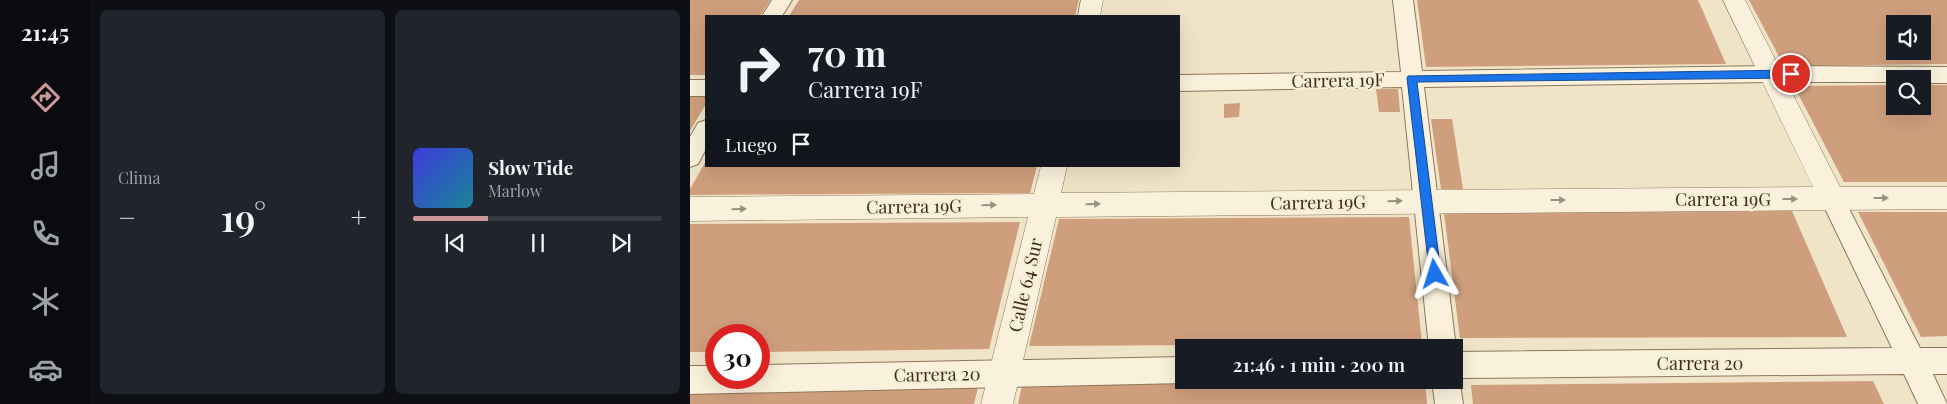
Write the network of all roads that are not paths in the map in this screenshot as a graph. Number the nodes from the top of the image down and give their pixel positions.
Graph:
1 (782, 0) edge
2 (1092, 0) edge
3 (1403, 0) edge
4 (1734, 0) edge
5 (773, 15) edge
6 (1089, 15) edge
7 (1771, 74) junction
8 (1947, 75) edge
9 (1412, 78) junction
10 (1180, 83) edge
11 (690, 88) edge
12 (705, 88) edge
13 (705, 131) edge
14 (690, 158) edge
15 (1054, 167) edge
16 (1832, 198) junction
17 (1947, 198) edge
18 (1427, 201) junction
19 (1044, 204) junction
20 (690, 209) edge
21 (1442, 339) edge
22 (1947, 361) edge
23 (1913, 362) junction
24 (1463, 365) edge
25 (1175, 370) edge
26 (1004, 373) junction
27 (690, 380) edge
28 (1447, 389) edge
29 (997, 404) edge
30 (1449, 404) edge
31 (1933, 404) edge

1 - 5 street
2 - 6 street
3 - 9 street
4 - 7 street
7 - 8 street, Carrera 19F
7 - 9 street, Carrera 19F
7 - 16 street
9 - 10 street, Carrera 19F
9 - 18 street
11 - 12 street
13 - 14 street
15 - 19 street, Calle 64 Sur
16 -> 17 street, Carrera 19G
18 -> 16 street, Carrera 19G
16 - 23 street
19 -> 18 street, Carrera 19G
18 - 21 street
20 -> 19 street, Carrera 19G
19 - 26 street, Calle 64 Sur
22 - 23 street, Carrera 20
23 - 24 street, Carrera 20
23 - 31 street
25 - 26 street, Carrera 20
26 - 27 street, Carrera 20
26 - 29 street, Calle 64 Sur
28 - 30 street

